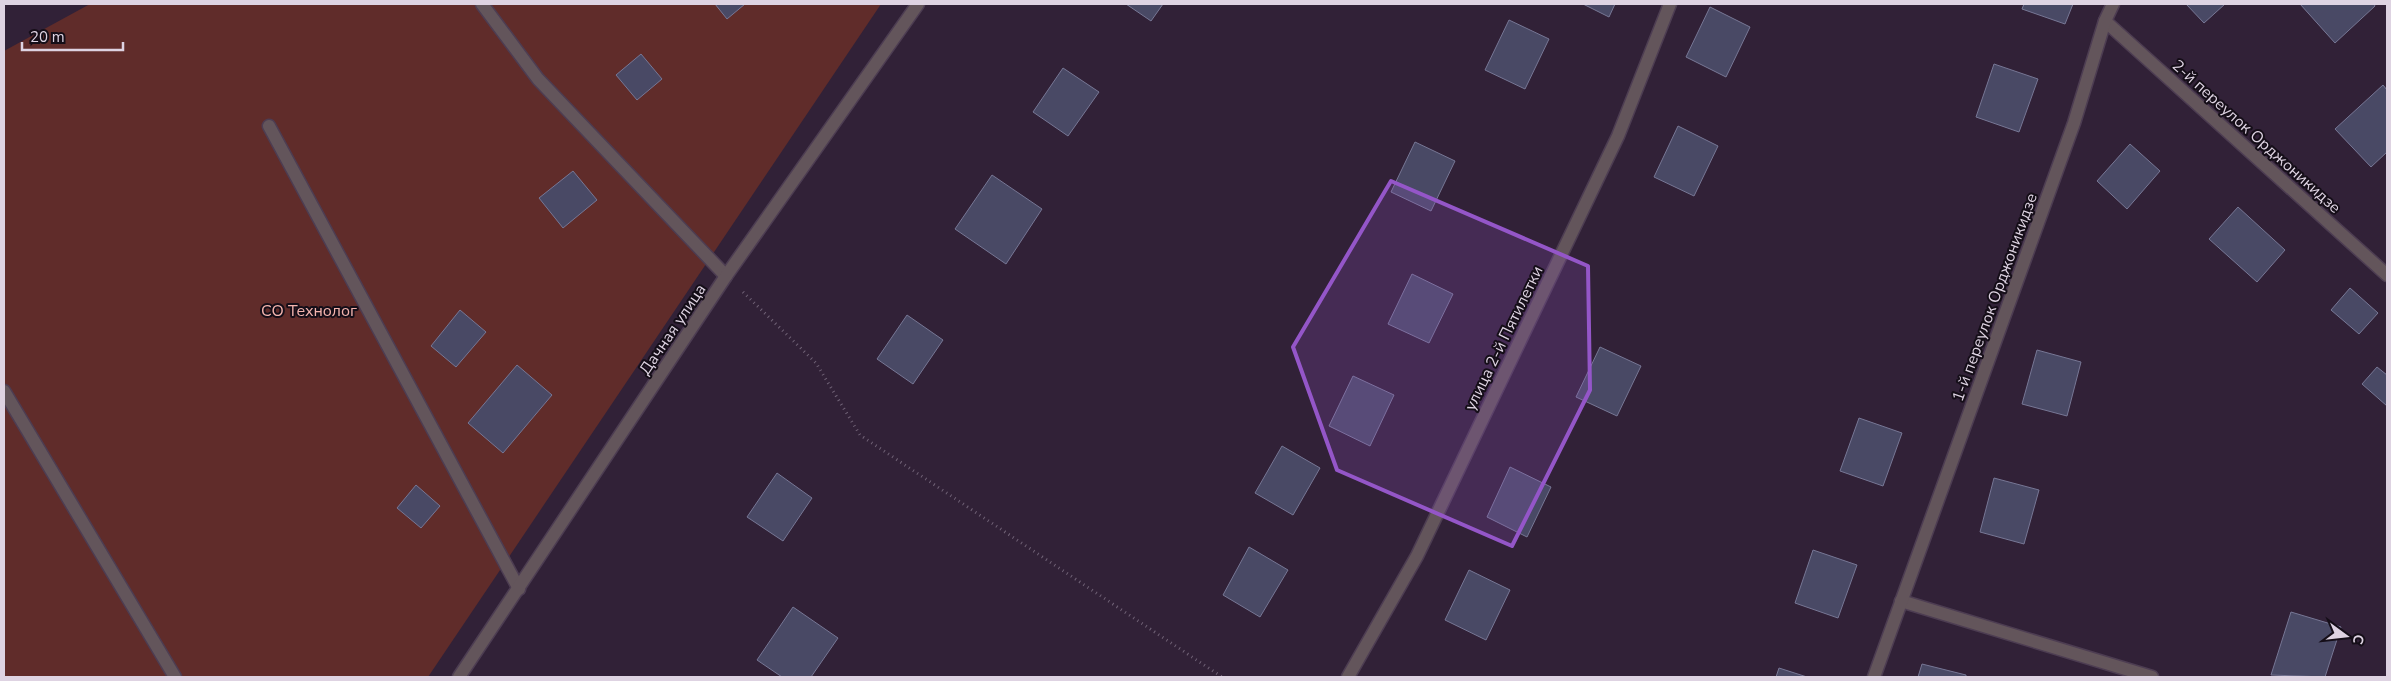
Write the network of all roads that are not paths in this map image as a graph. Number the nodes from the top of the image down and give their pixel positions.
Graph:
1 (482, 4) edge
2 (918, 4) edge
3 (1670, 4) edge
4 (2113, 4) edge
5 (2105, 22) junction
6 (269, 126) dead end
7 (2387, 274) edge
8 (726, 276) junction
9 (4, 391) edge
10 (519, 589) junction
11 (1901, 601) junction
12 (175, 677) edge
13 (458, 677) edge
14 (1348, 677) edge
15 (1874, 677) edge
16 (2152, 677) edge

1 - 8 street
2 - 8 street, Дачная улица
3 - 14 street, улица 2-й Пятилетки
4 - 5 street, 1-й переулок Орджоникидзе
5 - 7 street, 2-й переулок Орджоникидзе
5 - 11 street, 1-й переулок Орджоникидзе
6 - 10 street
8 - 10 street, Дачная улица
9 - 12 street
10 - 13 street, Дачная улица
11 - 15 street, 1-й переулок Орджоникидзе
11 - 16 street

